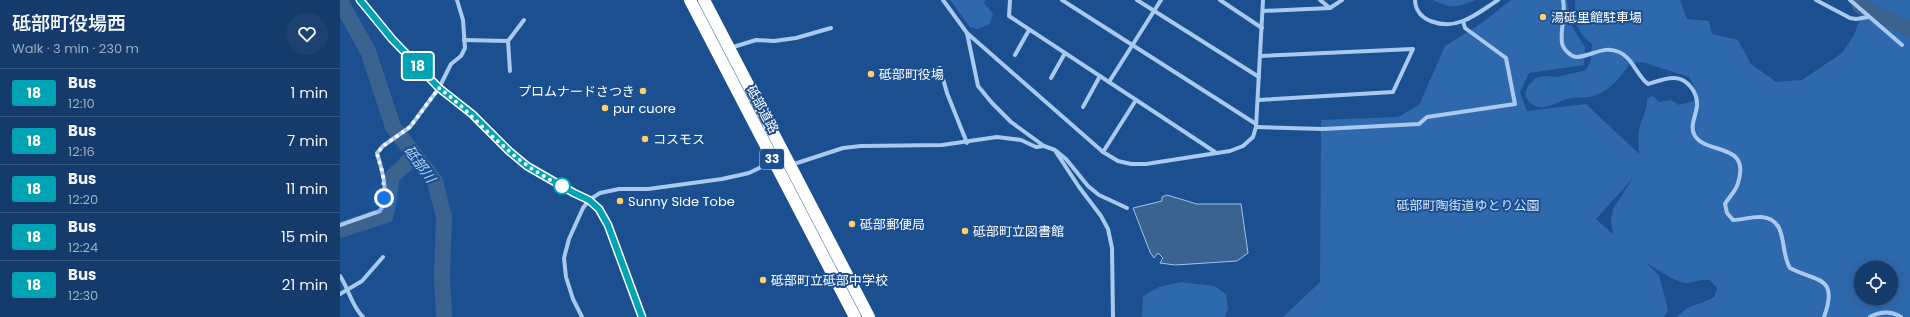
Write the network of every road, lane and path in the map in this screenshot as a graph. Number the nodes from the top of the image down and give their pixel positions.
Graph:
1 (360, 0) edge
2 (457, 0) edge
3 (690, 0) edge
4 (704, 0) edge
5 (943, 0) edge
6 (1010, 0) edge
7 (1062, 0) edge
8 (1137, 0) edge
9 (1161, 0) edge
10 (1220, 0) edge
11 (1263, 0) edge
12 (1320, 0) edge
13 (1342, 0) edge
14 (1415, 0) edge
15 (1498, 0) edge
16 (1563, 0) edge
17 (1816, 0) edge
18 (1850, 0) edge
19 (1330, 8) junction
20 (1263, 11) junction
21 (1154, 12) junction
22 (1868, 17) junction
23 (524, 20) dead end
24 (1463, 21) junction
25 (831, 28) dead end
26 (1262, 28) junction
27 (1029, 30) junction
28 (967, 33) junction
29 (464, 40) junction
30 (508, 41) junction
31 (1133, 45) junction
32 (1902, 45) dead end
33 (730, 48) junction
34 (1065, 53) junction
35 (1015, 55) dead end
36 (1260, 56) junction
37 (510, 71) dead end
38 (921, 74) dead end
39 (1100, 76) junction
40 (1259, 77) junction
41 (1051, 78) dead end
42 (1109, 82) junction
43 (439, 88) junction
44 (1136, 100) junction
45 (1258, 100) junction
46 (1083, 107) dead end
47 (1256, 126) junction
48 (967, 142) junction
49 (1044, 146) junction
50 (1055, 150) junction
51 (1103, 152) junction
52 (1216, 152) junction
53 (774, 162) junction
54 (791, 165) junction
55 (589, 200) junction
56 (1127, 208) dead end
57 (340, 225) edge
58 (383, 257) dead end
59 (340, 276) edge
60 (347, 289) junction
61 (340, 294) edge
62 (362, 317) edge
63 (582, 317) edge
64 (642, 317) edge
65 (855, 317) edge
66 (869, 317) edge
67 (1113, 317) edge
68 (1824, 317) edge
69 (1870, 317) edge
70 (1902, 317) edge

1 - 43 main road
2 - 29 street
3 - 53 highway, 砥部道路 / 33
4 - 33 highway, 砥部道路 / 33
5 - 28 street
6 - 27 street
7 - 31 street
8 - 21 street
9 - 21 street
10 - 26 street
11 - 20 street
12 - 19 street
13 - 19 street
14 - 24 street
15 - 24 street
16 - 68 street
17 - 22 street
18 - 22 street
19 - 20 street
20 - 26 street
21 - 31 street
21 - 40 street
22 - 32 street
23 - 30 street
24 - 47 street
25 - 33 street
26 - 36 street
27 - 34 street
27 - 35 street
28 - 49 street
28 - 51 street
29 - 30 street
29 - 43 street
30 - 37 street
31 - 42 street
31 - 47 street
33 - 54 highway, 砥部道路 / 33
34 - 39 street
34 - 41 street
36 - 40 street
36 - 45 street
38 - 48 street
39 - 42 street
39 - 46 street
40 - 45 street
42 - 44 street
43 - 55 main road
43 - 57 street
44 - 51 street
44 - 52 street
45 - 47 street
47 - 52 street
48 - 49 street
48 - 54 street
49 - 50 street
50 - 56 street
50 - 67 street
51 - 52 street
53 - 54 street
53 - 55 street
53 - 65 highway, 砥部道路 / 33
54 - 66 highway, 砥部道路 / 33
55 - 63 street
55 - 64 main road
58 - 60 street
59 - 60 street
60 - 61 street
60 - 62 street
69 - 70 street

